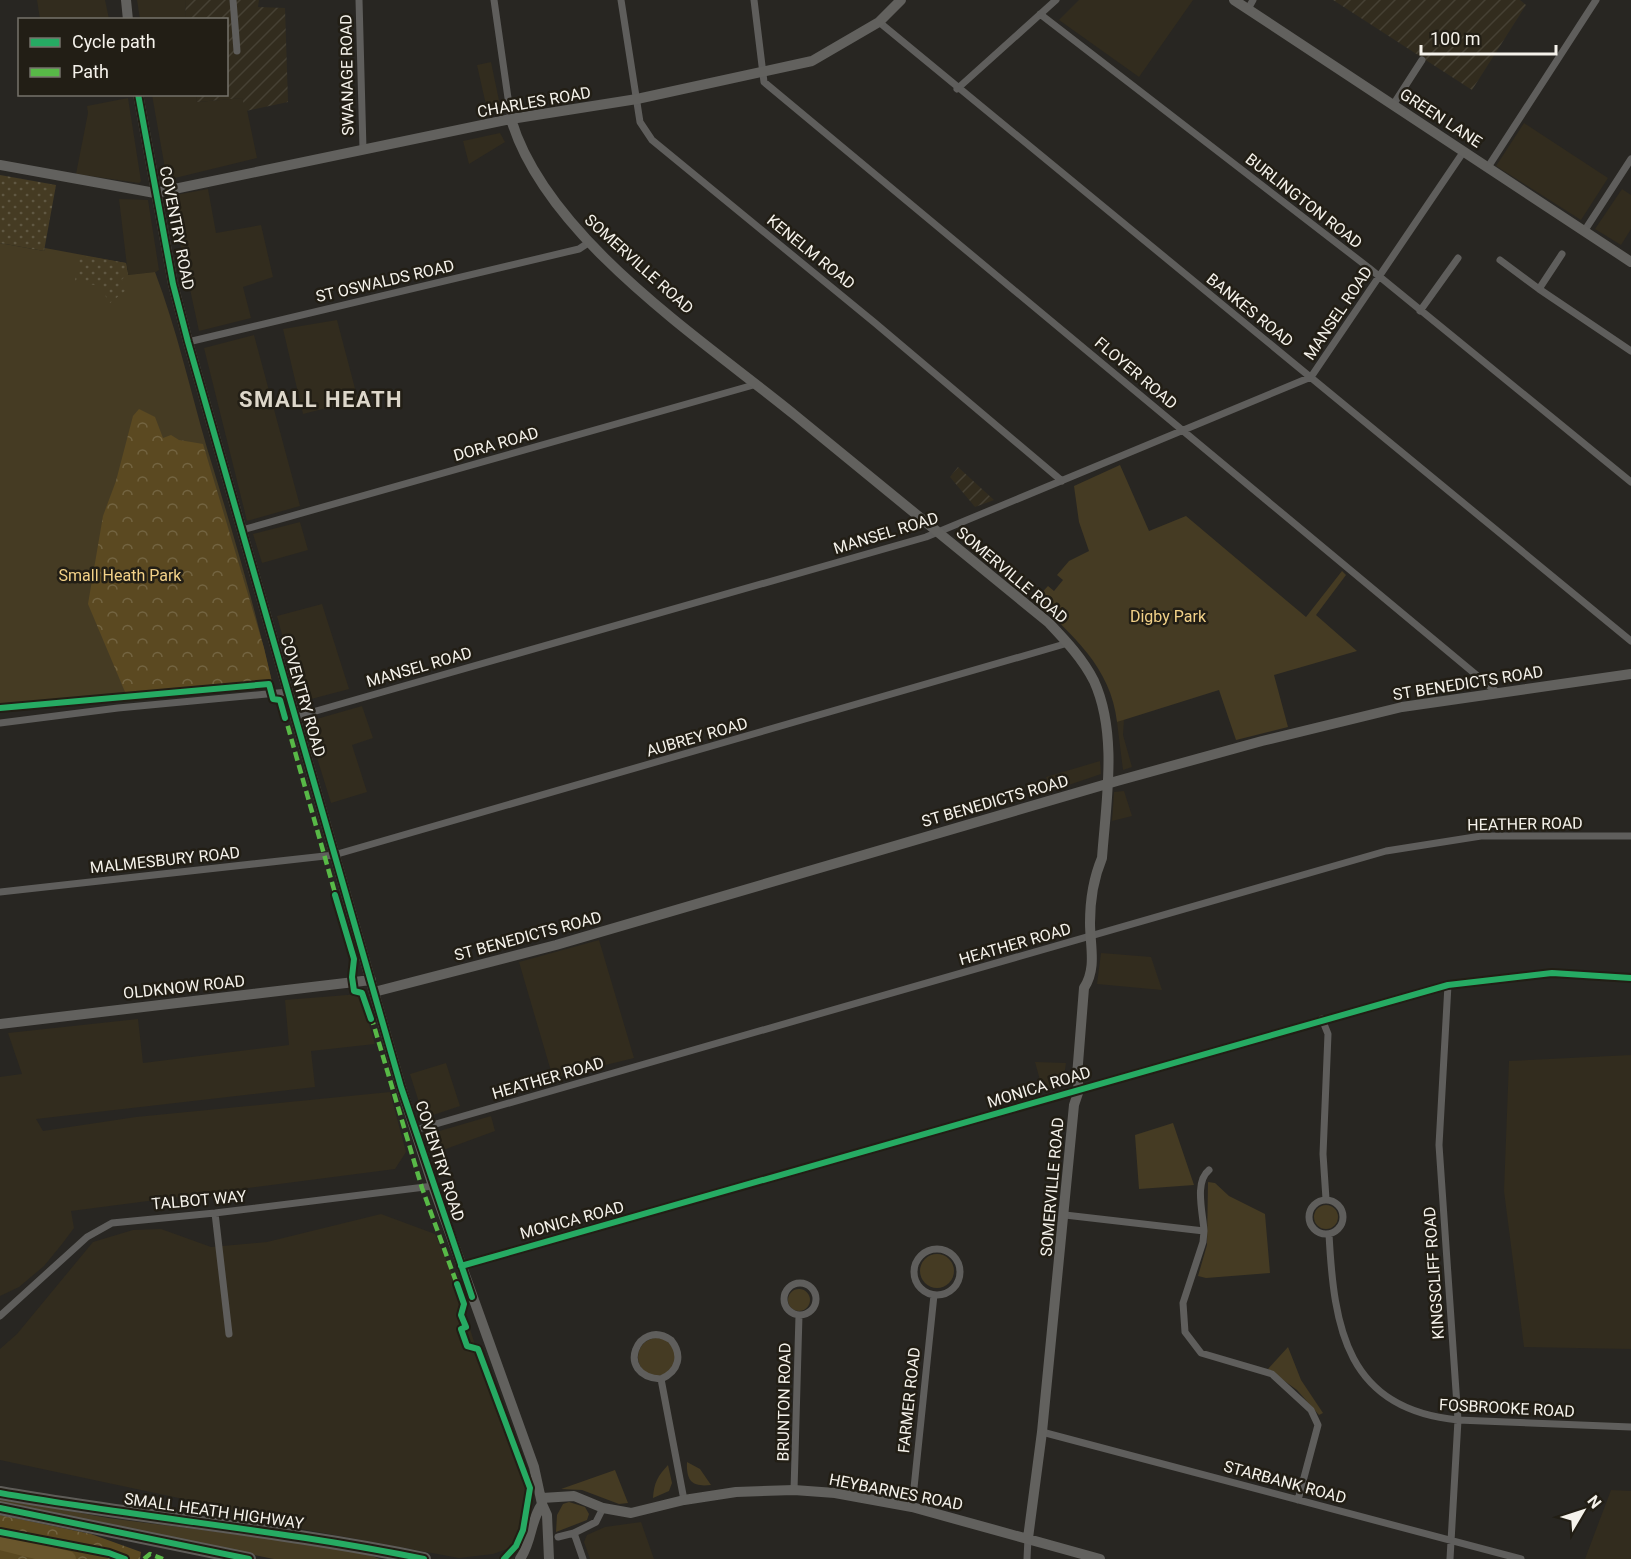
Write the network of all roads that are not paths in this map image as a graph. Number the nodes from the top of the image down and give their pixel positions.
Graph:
1 (126, 0) edge
2 (233, 0) edge
3 (359, 0) edge
4 (494, 0) edge
5 (621, 0) edge
6 (754, 0) edge
7 (901, 0) edge
8 (1056, 0) edge
9 (1234, 0) edge
10 (1596, 0) edge
11 (1250, 4) edge
12 (1040, 14) junction
13 (128, 18) edge
14 (879, 22) junction
15 (237, 51) dead end
16 (1422, 60) dead end
17 (761, 72) junction
18 (957, 89) junction
19 (138, 96) edge
20 (637, 99) junction
21 (1393, 105) junction
22 (512, 119) junction
23 (363, 149) junction
24 (1464, 151) junction
25 (1631, 159) edge
26 (0, 165) edge
27 (1488, 167) junction
28 (155, 193) junction
29 (1585, 230) junction
30 (588, 243) junction
31 (1562, 254) dead end
32 (1458, 258) dead end
33 (1500, 260) dead end
34 (1631, 262) edge
35 (1378, 277) junction
36 (1539, 289) junction
37 (1420, 311) junction
38 (188, 342) junction
39 (1631, 351) edge
40 (1311, 377) junction
41 (758, 384) junction
42 (1184, 431) junction
43 (1062, 481) junction
44 (1631, 482) edge
45 (242, 530) junction
46 (938, 532) junction
47 (1631, 641) edge
48 (1068, 643) junction
49 (1631, 674) edge
50 (288, 692) junction
51 (1498, 693) junction
52 (295, 717) junction
53 (0, 723) edge
54 (1108, 784) junction
55 (1631, 836) edge
56 (334, 855) junction
57 (0, 892) edge
58 (1092, 936) junction
59 (1631, 978) edge
60 (371, 980) junction
61 (1448, 985) junction
62 (374, 992) junction
63 (1322, 1019) junction
64 (0, 1024) edge
65 (1079, 1090) junction
66 (415, 1130) junction
67 (1209, 1170) dead end
68 (433, 1186) junction
69 (1326, 1199) junction
70 (215, 1213) junction
71 (1065, 1215) junction
72 (1204, 1231) junction
73 (1329, 1234) junction
74 (461, 1266) junction
75 (934, 1295) junction
76 (799, 1315) junction
77 (0, 1316) edge
78 (229, 1334) dead end
79 (661, 1379) junction
80 (1458, 1420) junction
81 (1631, 1427) edge
82 (1042, 1432) junction
83 (794, 1490) junction
84 (0, 1491) edge
85 (684, 1500) junction
86 (1298, 1500) junction
87 (542, 1501) junction
88 (912, 1507) junction
89 (0, 1508) edge
90 (603, 1508) junction
91 (574, 1533) junction
92 (558, 1538) dead end
93 (1028, 1538) junction
94 (1452, 1541) junction
95 (249, 1559) edge
96 (424, 1559) edge
97 (520, 1559) edge
98 (549, 1559) edge
99 (583, 1559) edge
100 (1027, 1559) edge
101 (1100, 1559) edge
102 (1450, 1559) edge
103 (1521, 1559) edge

1 - 13 street
2 - 15 street
3 - 23 street, SWANAGE ROAD
4 - 22 street, SOMERVILLE ROAD
5 - 20 street, KENELM ROAD
6 - 17 street
7 - 14 street, CHARLES ROAD
8 - 12 street
9 - 11 street, GREEN LANE
10 - 27 street
11 - 21 street, GREEN LANE
12 - 18 street
12 - 35 street, BURLINGTON ROAD
14 - 17 street, CHARLES ROAD
14 - 18 street, BANKES ROAD
16 - 21 street
17 - 20 street, CHARLES ROAD
17 - 42 street, FLOYER ROAD
18 - 40 street, BANKES ROAD
19 - 28 street, COVENTRY ROAD
20 - 22 street, CHARLES ROAD
20 - 43 street, KENELM ROAD
21 - 24 street, GREEN LANE
22 - 23 street, CHARLES ROAD
22 - 30 street, SOMERVILLE ROAD
23 - 28 street, CHARLES ROAD
24 - 27 street, GREEN LANE
24 - 35 street, MANSEL ROAD
25 - 29 street
26 - 28 street
27 - 29 street, GREEN LANE
28 - 38 street, COVENTRY ROAD
29 - 34 street, GREEN LANE
30 - 38 street, ST OSWALDS ROAD
30 - 41 street, SOMERVILLE ROAD
31 - 36 street
32 - 37 street
33 - 36 street
35 - 37 street, BURLINGTON ROAD
35 - 40 street, MANSEL ROAD
36 - 39 street
37 - 44 street, BURLINGTON ROAD
38 - 45 street, COVENTRY ROAD
40 - 42 street, MANSEL ROAD
40 - 47 street, BANKES ROAD
41 - 45 street, DORA ROAD
41 - 46 street, SOMERVILLE ROAD
42 - 43 street, MANSEL ROAD
42 - 51 street, FLOYER ROAD
43 - 46 street, MANSEL ROAD
45 - 50 street, COVENTRY ROAD
46 - 48 street, SOMERVILLE ROAD
46 - 52 street, MANSEL ROAD
48 - 54 street, SOMERVILLE ROAD
48 - 56 street, AUBREY ROAD
49 - 51 street, ST BENEDICTS ROAD
50 - 52 street, COVENTRY ROAD
50 - 53 street
51 - 54 street, ST BENEDICTS ROAD
52 - 56 street, COVENTRY ROAD
54 - 58 street, SOMERVILLE ROAD
54 - 62 street, ST BENEDICTS ROAD
55 - 58 street, HEATHER ROAD
56 - 57 street, MALMESBURY ROAD
56 - 60 street, COVENTRY ROAD
58 - 65 street, SOMERVILLE ROAD
58 - 66 street, HEATHER ROAD
59 - 61 street, MONICA ROAD
60 - 62 street, COVENTRY ROAD
60 - 64 street, OLDKNOW ROAD
61 - 63 street, MONICA ROAD
61 - 80 street, KINGSCLIFF ROAD
62 - 66 street, COVENTRY ROAD
63 - 65 street, MONICA ROAD
63 - 69 street
65 - 71 street, SOMERVILLE ROAD
65 - 74 street, MONICA ROAD
66 - 68 street, COVENTRY ROAD
67 - 72 street
68 - 70 street, TALBOT WAY
68 - 74 street, COVENTRY ROAD
69 - 73 street, FOSBROOKE ROAD
69 - 73 street
70 - 77 street, TALBOT WAY
70 - 78 street
71 - 72 street
71 - 82 street, SOMERVILLE ROAD
72 - 86 street
73 - 80 street, FOSBROOKE ROAD
74 - 87 street, COVENTRY ROAD
75 - 75 street
75 - 88 street, FARMER ROAD
76 - 76 street
76 - 83 street, BRUNTON ROAD
79 - 79 street
79 - 85 street
80 - 81 street, FOSBROOKE ROAD
80 - 94 street, KINGSCLIFF ROAD
82 - 86 street, STARBANK ROAD
82 - 93 street, SOMERVILLE ROAD
83 - 85 street, HEYBARNES ROAD
83 - 88 street, HEYBARNES ROAD
84 - 96 highway, SMALL HEATH HIGHWAY
85 - 90 street, HEYBARNES ROAD
86 - 94 street, STARBANK ROAD
87 - 90 street, HEYBARNES ROAD
87 - 97 street
87 - 98 street, COVENTRY ROAD
88 - 93 street, HEYBARNES ROAD
89 - 95 highway
90 - 91 street
91 - 92 street
91 - 99 street
93 - 100 street, SOMERVILLE ROAD
93 - 101 street, HEYBARNES ROAD
94 - 102 street, KINGSCLIFF ROAD
94 - 103 street, STARBANK ROAD

